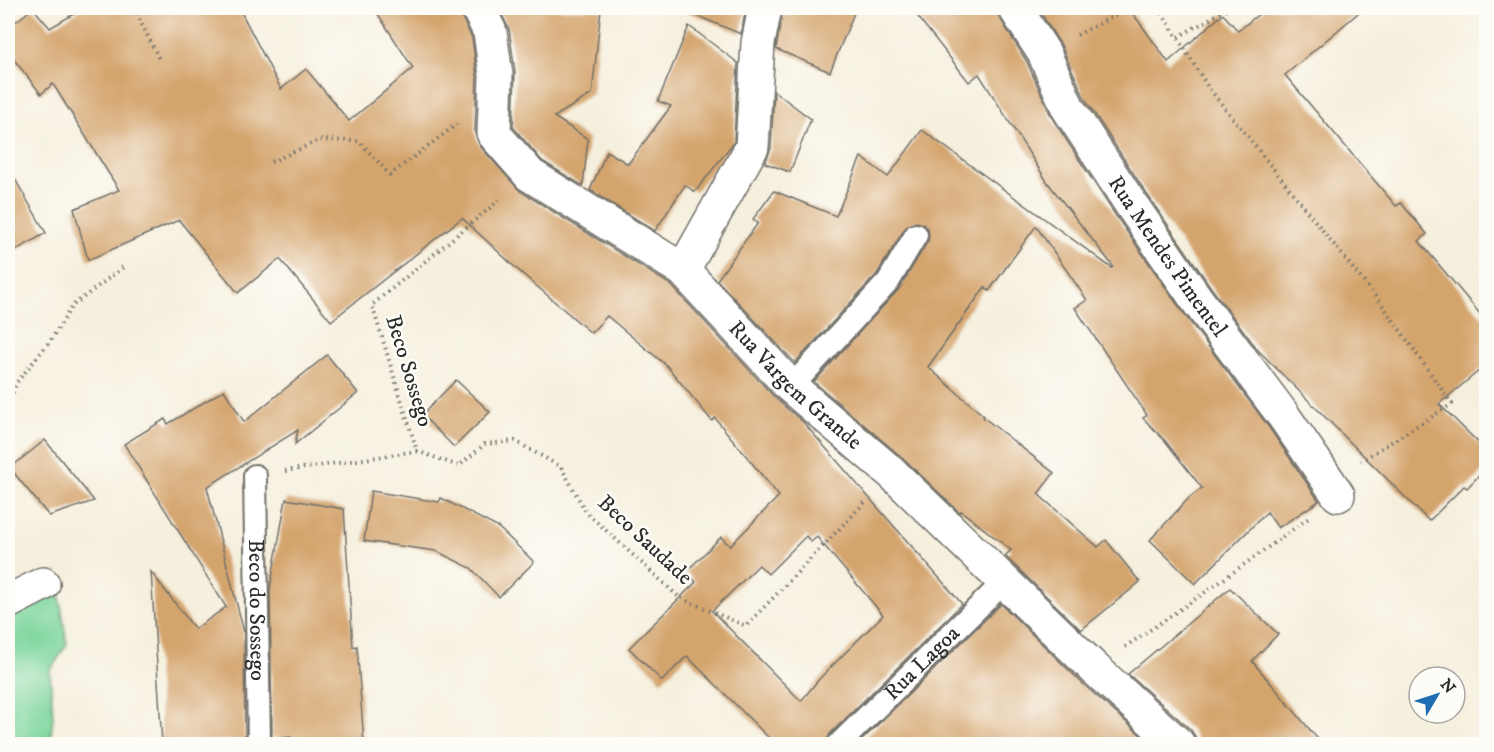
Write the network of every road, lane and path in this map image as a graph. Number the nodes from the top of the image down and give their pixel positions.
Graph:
1 (134, 8) edge
2 (478, 8) edge
3 (765, 8) edge
4 (1015, 8) edge
5 (1129, 8) edge
6 (1229, 8) edge
7 (1178, 37) dead end
8 (1044, 53) junction
9 (160, 61) dead end
10 (495, 94) junction
11 (271, 162) dead end
12 (530, 175) junction
13 (916, 235) dead end
14 (126, 265) dead end
15 (682, 270) junction
16 (791, 387) junction
17 (8, 404) edge
18 (417, 451) junction
19 (893, 474) junction
20 (255, 476) joint
21 (1338, 495) dead end
22 (1004, 582) junction
23 (43, 584) dead end
24 (8, 602) edge
25 (259, 744) edge
26 (839, 744) edge
27 (1178, 744) edge

1 - 9 path
2 - 10 street, Rua Vargem Grande
3 - 15 street
4 - 8 street, Rua Mendes Pimentel
5 - 8 path
6 - 7 path
8 - 21 street, Rua Mendes Pimentel
10 - 11 path
10 - 12 street, Rua Vargem Grande
12 - 15 street, Rua Vargem Grande
12 - 18 path, Beco Sossego
13 - 16 lane
14 - 17 path
15 - 16 street, Rua Vargem Grande
16 - 19 street, Rua Vargem Grande
18 - 19 path, Beco Saudade
18 - 20 path, Beco Sossego
19 - 22 street, Rua Vargem Grande
20 - 25 lane, Beco do Sossego
22 - 26 lane, Rua Lagoa
22 - 27 street, Rua Vargem Grande
23 - 24 street

